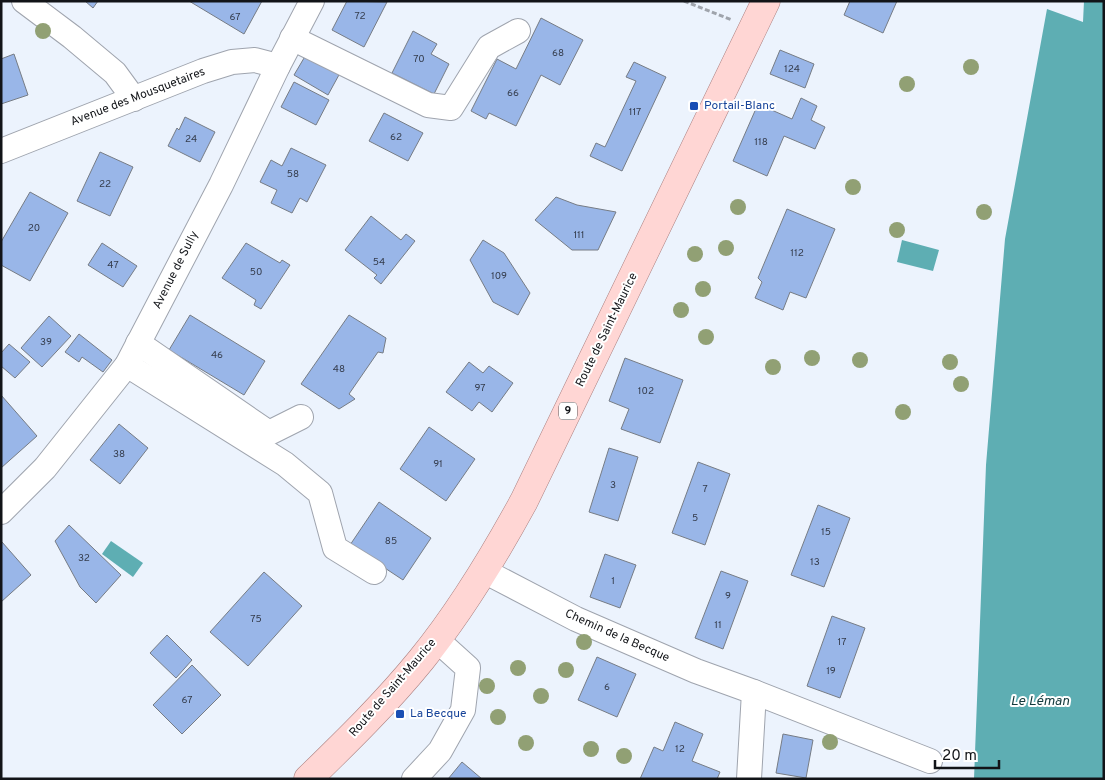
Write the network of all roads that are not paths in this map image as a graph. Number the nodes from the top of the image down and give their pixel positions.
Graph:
1 (24, 1) edge
2 (312, 1) edge
3 (766, 1) edge
4 (518, 31) dead end
5 (292, 38) junction
6 (278, 66) junction
7 (134, 99) junction
8 (1, 151) edge
9 (138, 343) junction
10 (127, 365) junction
11 (301, 417) dead end
12 (1, 512) edge
13 (484, 571) junction
14 (374, 572) dead end
15 (437, 640) junction
16 (754, 692) junction
17 (930, 761) dead end
18 (308, 779) edge
19 (414, 779) edge
20 (749, 779) edge

1 - 7 street
2 - 5 street, Avenue de Sully
3 - 13 main road, Route de Saint-Maurice / 9
4 - 5 street
5 - 6 street, Avenue de Sully
6 - 7 street, Avenue des Mousquetaires
6 - 9 street, Avenue de Sully
7 - 8 street, Avenue des Mousquetaires
9 - 10 street, Avenue de Sully
9 - 11 street
10 - 12 street, Avenue de Sully
10 - 14 street
13 - 15 main road, Route de Saint-Maurice / 9
13 - 16 street, Chemin de la Becque
15 - 18 main road, Route de Saint-Maurice / 9
15 - 19 street
16 - 17 street, Chemin de la Becque
16 - 20 street

